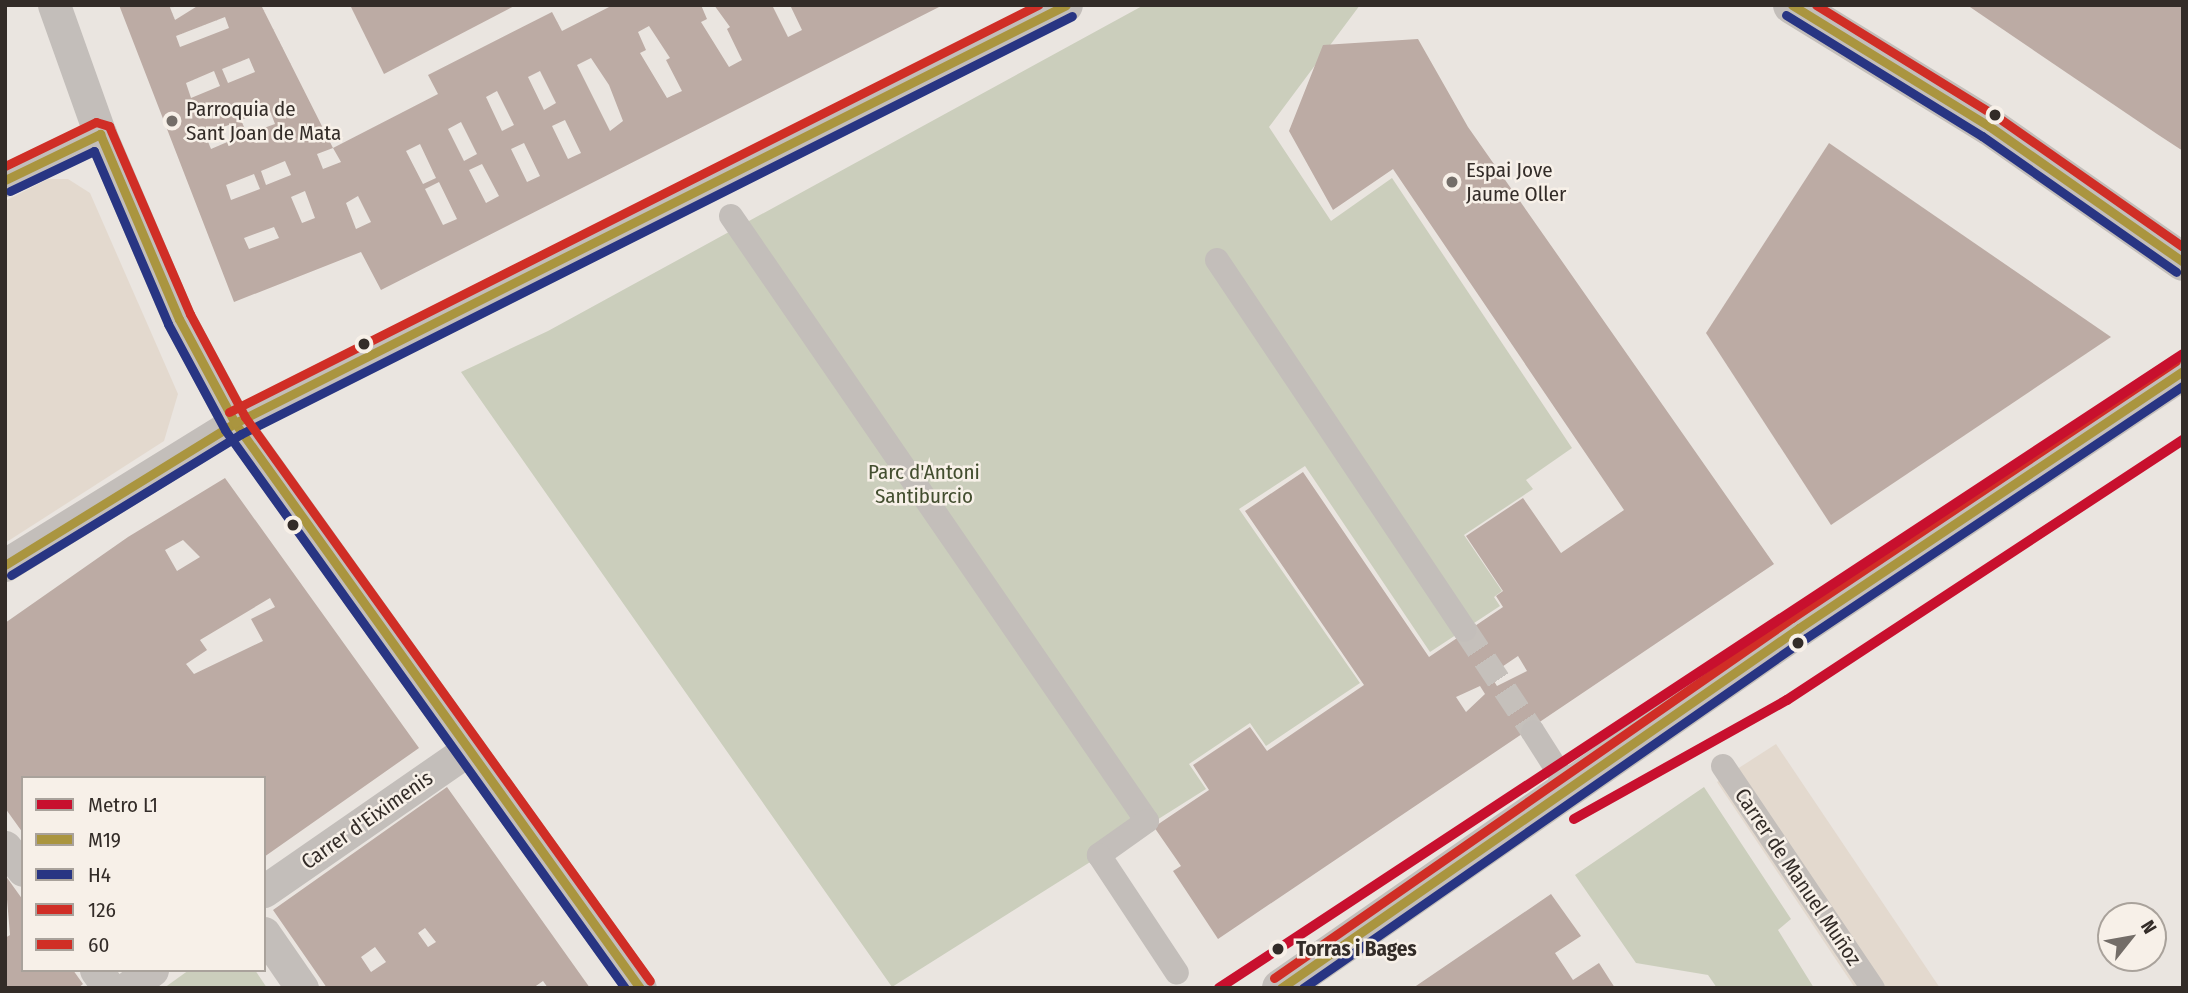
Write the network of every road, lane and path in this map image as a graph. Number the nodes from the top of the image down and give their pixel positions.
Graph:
1 (54, 5) edge
2 (1066, 5) edge
3 (1792, 5) edge
4 (100, 134) junction
5 (5, 180) edge
6 (731, 216) dead end
7 (1217, 260) dead end
8 (2183, 262) edge
9 (2183, 371) edge
10 (235, 423) junction
11 (5, 565) edge
12 (1465, 630) tunnel mouth
13 (1533, 732) tunnel mouth
14 (469, 749) junction
15 (1723, 766) dead end
16 (1570, 790) junction
17 (5, 847) edge
18 (21, 867) edge
19 (266, 890) edge
20 (266, 936) edge
21 (97, 972) edge
22 (149, 972) edge
23 (1177, 973) dead end
24 (109, 988) edge
25 (127, 988) edge
26 (302, 988) edge
27 (640, 988) edge
28 (1281, 988) edge
29 (1873, 988) edge

1 - 4 street
2 - 10 street
3 - 8 street
4 - 5 street
4 - 10 street
6 - 23 street
7 - 12 street
9 - 16 street
10 - 11 street
10 - 14 street
13 - 16 street
14 - 19 street, Carrer d'Eiximenis
14 - 27 street
15 - 29 street, Carrer de Manuel Muñoz
16 - 28 street
17 - 18 street
20 - 26 street
21 - 24 street
22 - 25 street

